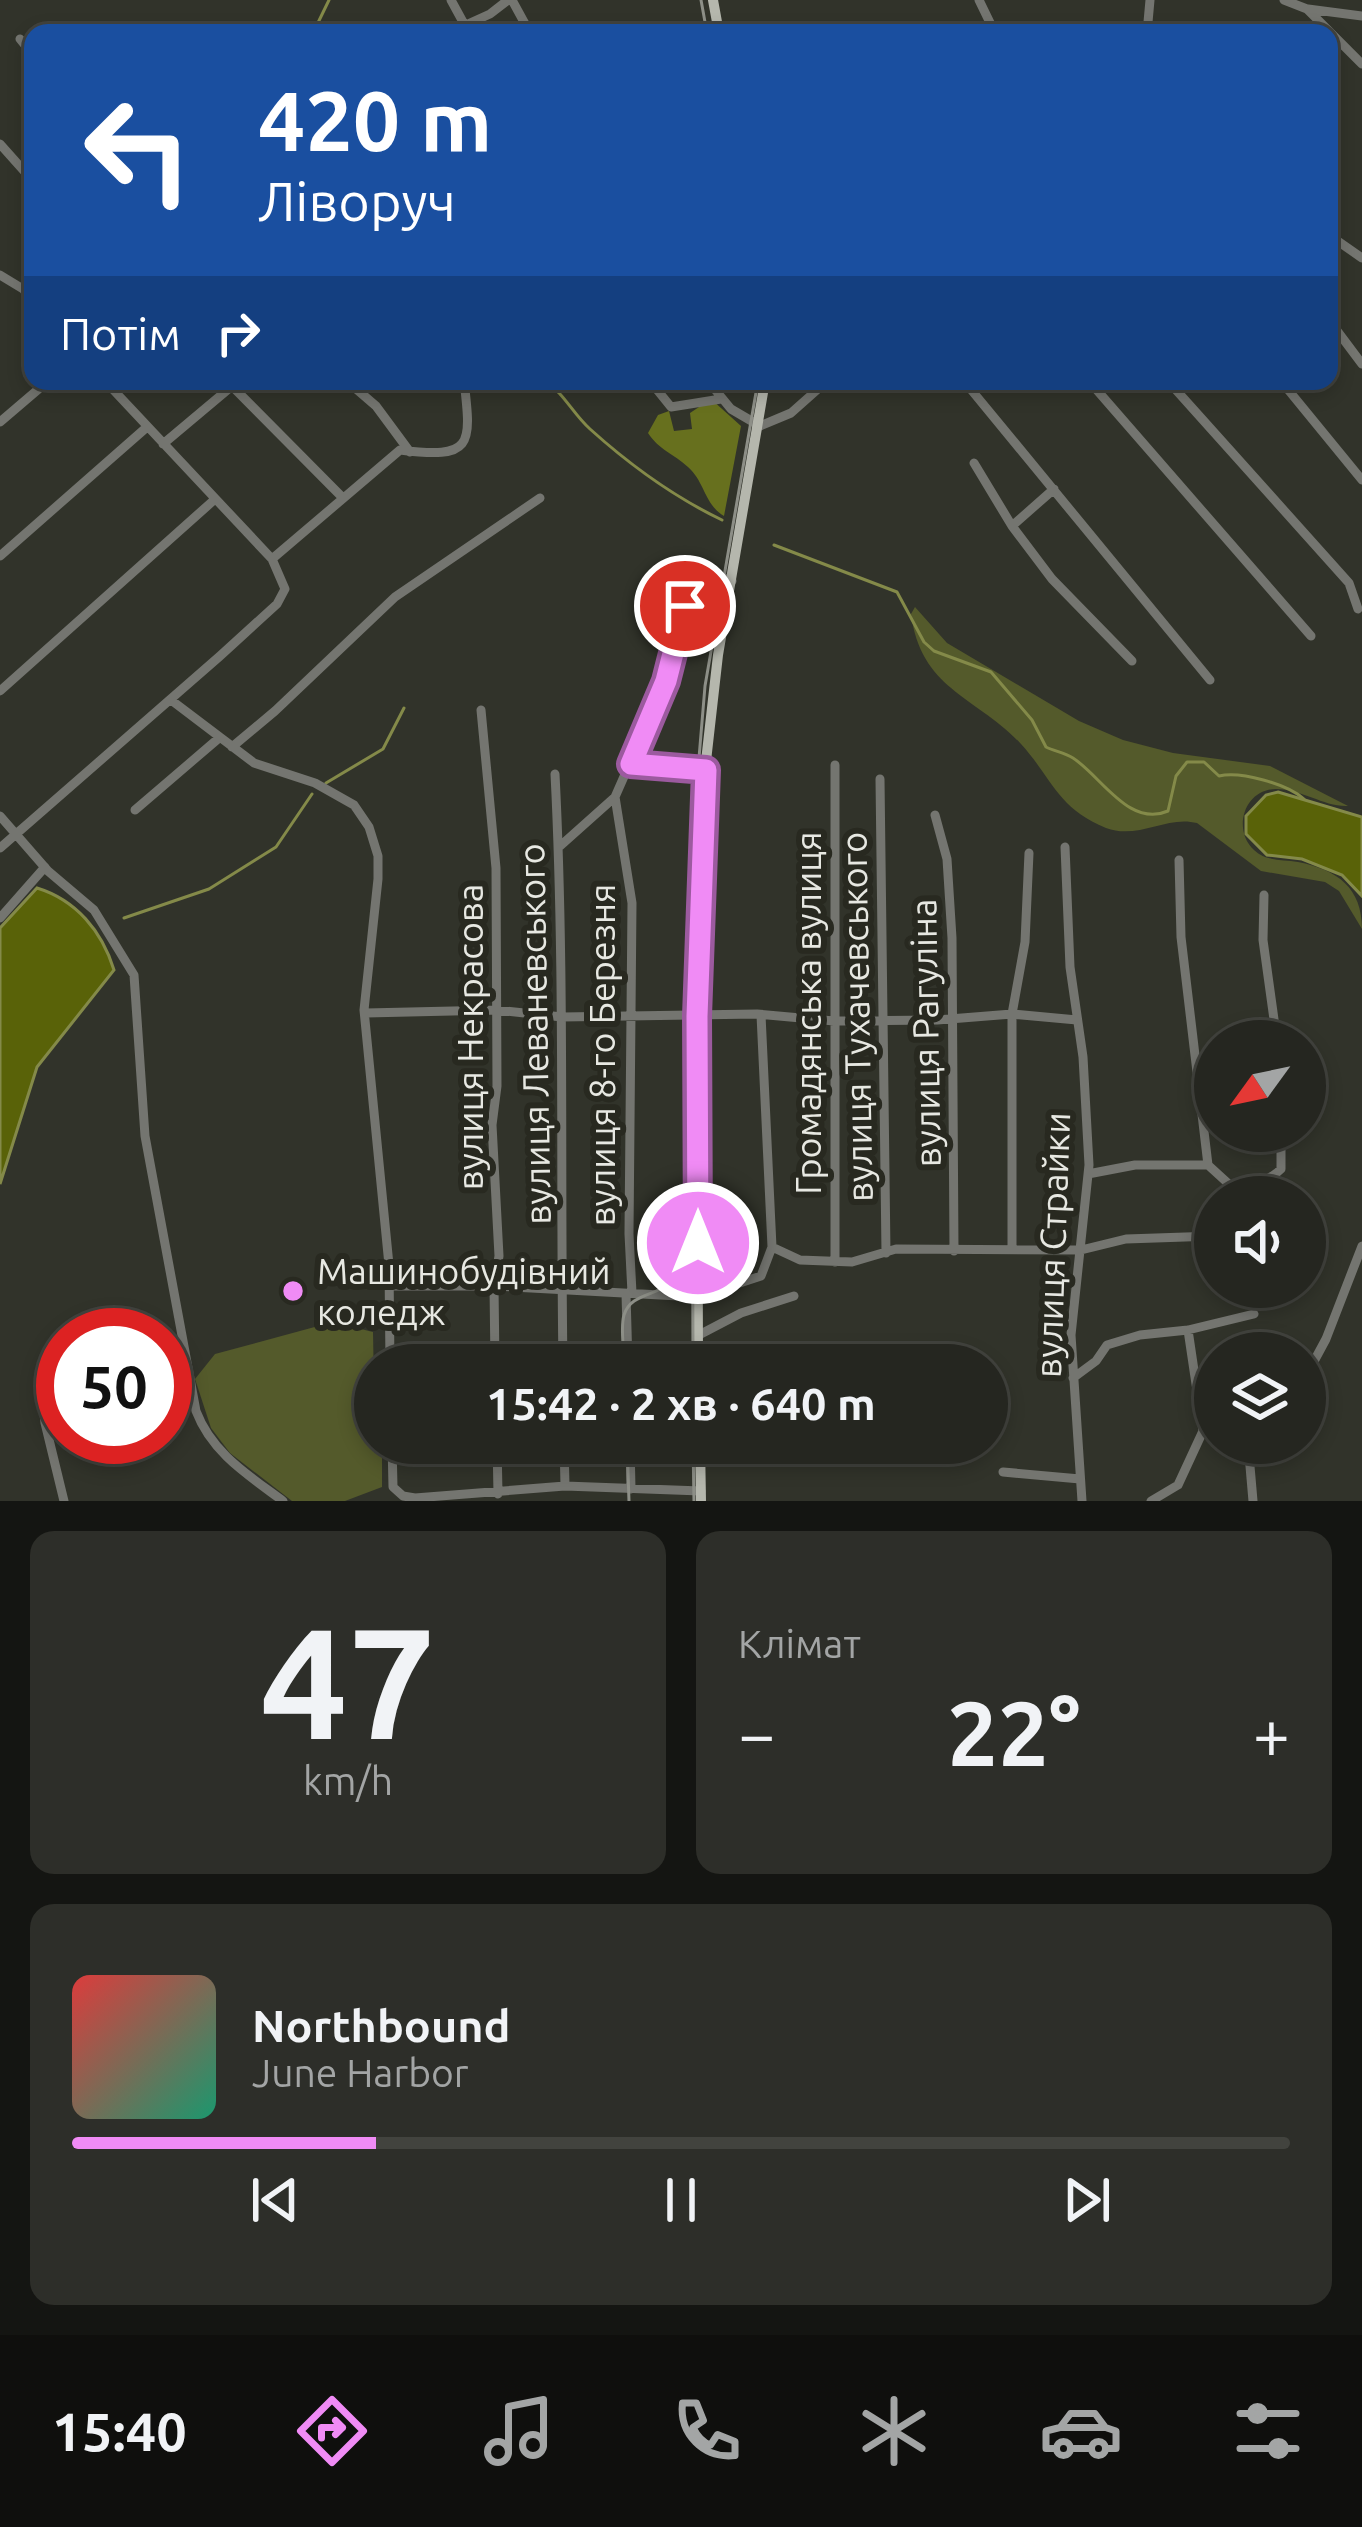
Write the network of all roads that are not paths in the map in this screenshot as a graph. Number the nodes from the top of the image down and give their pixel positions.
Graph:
1 (510, 0) edge
2 (1284, 0) edge
3 (1301, 4) edge
4 (1362, 16) edge
5 (475, 24) edge
6 (20, 39) dead end
7 (1338, 40) edge
8 (24, 44) edge
9 (1362, 64) edge
10 (0, 144) edge
11 (24, 171) edge
12 (1, 280) edge
13 (23, 289) edge
14 (1338, 332) edge
15 (1362, 364) edge
16 (37, 390) edge
17 (113, 390) edge
18 (224, 390) edge
19 (239, 390) edge
20 (357, 390) edge
21 (465, 390) edge
22 (657, 390) edge
23 (714, 390) edge
24 (764, 390) edge
25 (817, 390) edge
26 (972, 390) edge
27 (1097, 390) edge
28 (1176, 390) edge
29 (1288, 390) edge
30 (721, 399) junction
31 (0, 422) edge
32 (760, 426) junction
33 (147, 427) junction
34 (164, 444) junction
35 (410, 452) junction
36 (974, 464) dead end
37 (1362, 480) edge
38 (1054, 489) junction
39 (342, 497) junction
40 (540, 498) dead end
41 (214, 500) junction
42 (1012, 526) junction
43 (0, 556) edge
44 (272, 559) junction
45 (732, 581) junction
46 (1358, 609) dead end
47 (1311, 636) dead end
48 (1132, 661) dead end
49 (1210, 680) dead end
50 (0, 692) edge
51 (171, 700) junction
52 (481, 710) dead end
53 (219, 737) junction
54 (232, 747) junction
55 (631, 764) junction
56 (835, 765) dead end
57 (706, 770) junction
58 (555, 774) dead end
59 (880, 779) dead end
60 (615, 797) junction
61 (135, 810) dead end
62 (935, 815) dead end
63 (0, 816) edge
64 (16, 833) junction
65 (559, 847) junction
66 (1065, 847) dead end
67 (0, 848) edge
68 (1029, 853) dead end
69 (1180, 860) dead end
70 (45, 867) junction
71 (1264, 895) dead end
72 (0, 918) edge
73 (496, 1010) junction
74 (366, 1013) junction
75 (1012, 1014) junction
76 (630, 1015) junction
77 (761, 1015) junction
78 (697, 1016) junction
79 (562, 1017) junction
80 (883, 1018) junction
81 (954, 1018) junction
82 (1077, 1020) junction
83 (1274, 1020) edge
84 (834, 1021) junction
85 (1281, 1152) edge
86 (1208, 1165) junction
87 (1088, 1174) junction
88 (1194, 1237) edge
89 (1362, 1246) edge
90 (772, 1247) junction
91 (1012, 1248) junction
92 (1081, 1250) junction
93 (954, 1251) junction
94 (886, 1253) junction
95 (835, 1262) junction
96 (387, 1286) junction
97 (494, 1286) junction
98 (562, 1291) junction
99 (629, 1293) junction
100 (794, 1296) dead end
101 (698, 1297) junction
102 (1254, 1314) dead end
103 (1188, 1330) junction
104 (698, 1336) junction
105 (1326, 1339) edge
106 (389, 1344) edge
107 (495, 1344) edge
108 (563, 1344) edge
109 (628, 1344) edge
110 (698, 1344) edge
111 (1194, 1359) edge
112 (1073, 1378) junction
113 (1194, 1457) edge
114 (54, 1464) edge
115 (392, 1464) edge
116 (497, 1464) edge
117 (565, 1464) edge
118 (630, 1464) edge
119 (700, 1464) edge
120 (1249, 1464) edge
121 (1003, 1472) dead end
122 (1080, 1478) junction
123 (565, 1486) junction
124 (631, 1489) junction
125 (498, 1494) junction
126 (701, 1496) edge
127 (64, 1501) edge
128 (283, 1501) edge
129 (1082, 1501) edge
130 (1151, 1501) edge
131 (1252, 1501) edge

1 - 5 street
2 - 3 street
3 - 4 street
6 - 8 street
7 - 9 street
10 - 11 street
12 - 13 street
14 - 15 street
16 - 31 street
17 - 33 street
18 - 34 street
19 - 39 street
20 - 35 street
21 - 35 street
22 - 30 street
23 - 30 street
24 - 32 main road
25 - 32 street
26 - 38 street
27 - 47 street
28 - 46 street
29 - 37 street
30 - 32 street
32 - 45 main road
33 - 34 street
33 - 43 street
34 - 41 street
35 - 39 street
36 - 42 street
38 - 42 street
38 - 49 street
39 - 44 street
40 - 54 street
41 - 44 street
41 - 50 street
42 - 48 street
44 - 51 street
45 - 55 street
45 - 57 main road
51 - 53 street
51 - 64 street
52 - 73 street, вулиця Некрасова
53 - 54 street
53 - 61 street
54 - 74 street
55 - 57 street
55 - 60 street
56 - 84 street, Громадянська вулиця
57 - 78 main road
58 - 65 street, вулиця Леваневського
59 - 80 street, вулиця Тухачевського
60 - 65 street
60 - 76 street, вулиця 8-го Березня
62 - 81 street, вулиця Рагуліна
63 - 64 street
64 - 67 street
64 - 70 street
65 - 79 street, вулиця Леваневського
66 - 82 street, вулиця Страйки
68 - 75 street
69 - 86 street
70 - 72 street
70 - 128 street
71 - 83 street
73 - 74 street
73 - 79 street
73 - 97 street, вулиця Некрасова
74 - 96 street
75 - 81 street
75 - 82 street
75 - 91 street
76 - 78 street
76 - 79 street
76 - 99 street, вулиця 8-го Березня
77 - 78 street
77 - 84 street
77 - 90 street
78 - 101 main road
79 - 98 street, вулиця Леваневського
80 - 81 street
80 - 84 street
80 - 94 street, вулиця Тухачевського
81 - 93 street, вулиця Рагуліна
82 - 87 street, вулиця Страйки
84 - 95 street, Громадянська вулиця
85 - 86 street
86 - 87 street
87 - 92 street, вулиця Страйки
88 - 92 street
89 - 105 street
90 - 95 street
90 - 101 street
91 - 92 street
91 - 93 street
92 - 112 street, вулиця Страйки
93 - 94 street
94 - 95 street
96 - 97 street
96 - 106 street
97 - 98 street
97 - 107 street, вулиця Некрасова
98 - 99 street
98 - 108 street, вулиця Леваневського
99 - 101 street
99 - 109 street, вулиця 8-го Березня
100 - 104 street
101 - 104 main road
102 - 103 street
103 - 111 street
103 - 112 street
104 - 110 main road
112 - 122 street, вулиця Страйки
113 - 130 street
114 - 127 street
115 - 125 street
116 - 125 street
117 - 123 street
118 - 124 street
119 - 126 main road
120 - 131 street
121 - 122 street
122 - 129 street, вулиця Страйки
123 - 124 street
123 - 125 street
124 - 126 street

